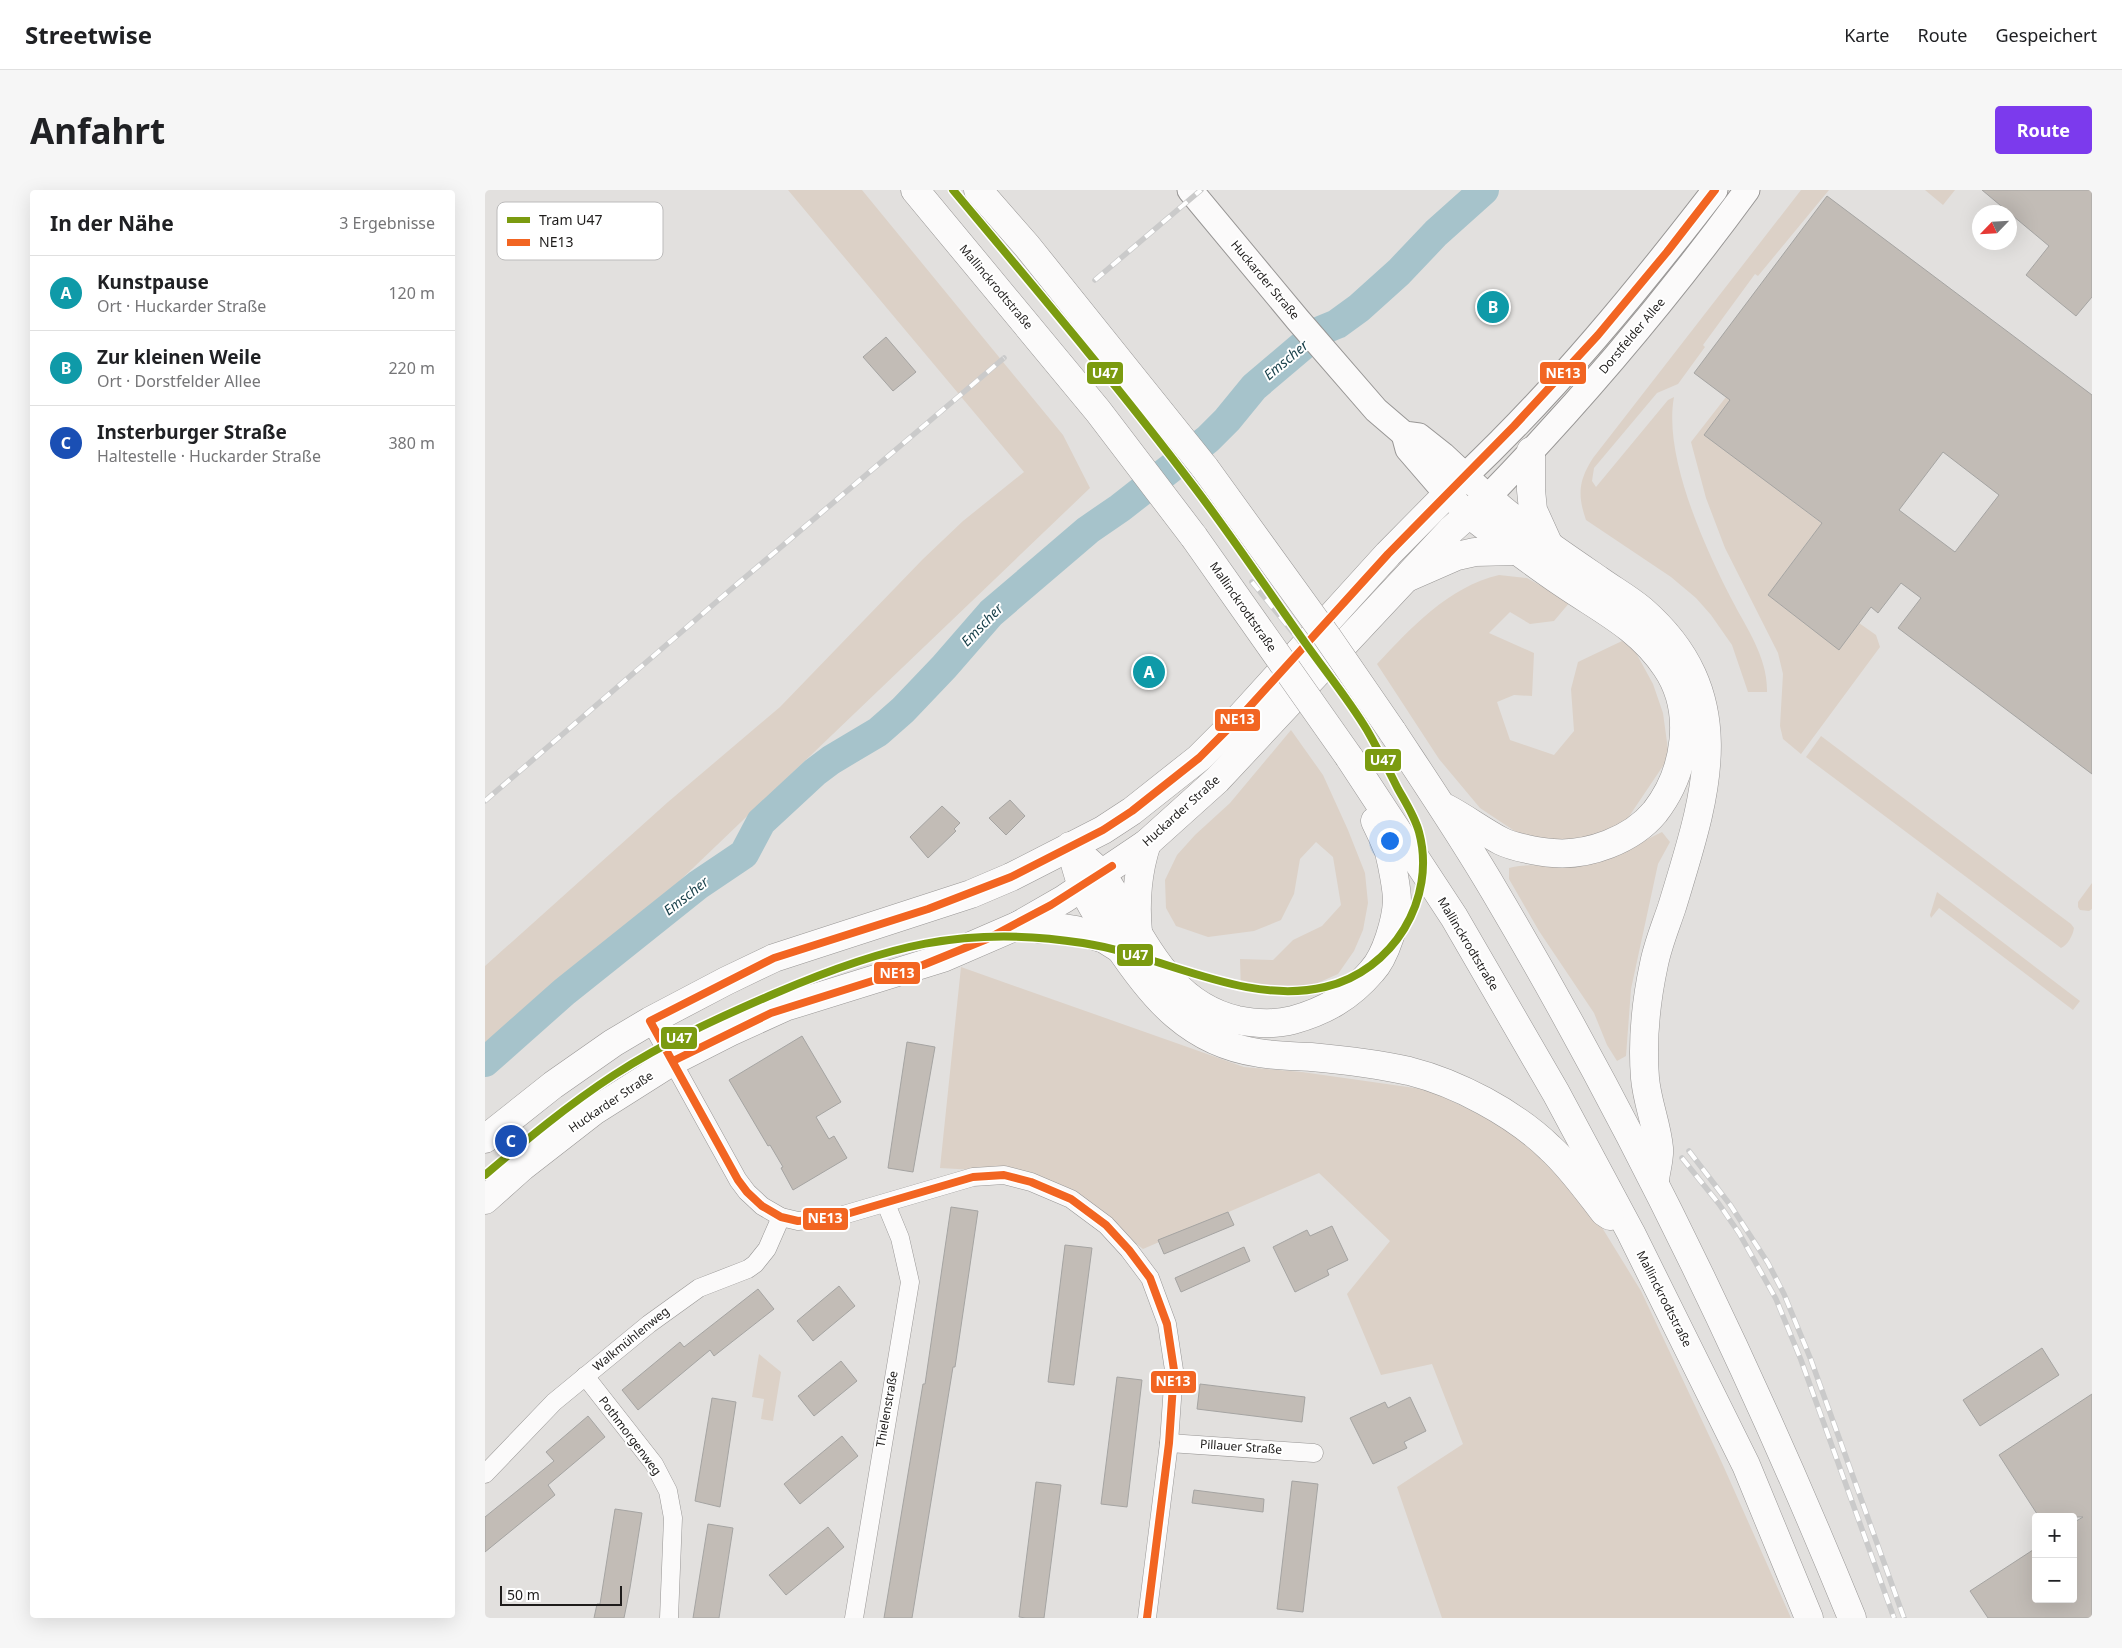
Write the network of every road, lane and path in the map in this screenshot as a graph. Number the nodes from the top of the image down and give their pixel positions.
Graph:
1 (915, 190) edge
2 (979, 190) edge
3 (1190, 190) edge
4 (1715, 190) edge
5 (1747, 190) edge
6 (1531, 451) junction
7 (1455, 484) junction
8 (1479, 506) junction
9 (1549, 545) junction
10 (1517, 551) junction
11 (1409, 577) junction
12 (1349, 757) junction
13 (1440, 805) junction
14 (1147, 843) junction
15 (1070, 846) junction
16 (1092, 880) junction
17 (1019, 925) junction
18 (1129, 942) junction
19 (650, 1021) junction
20 (673, 1062) junction
21 (485, 1139) edge
22 (1655, 1180) junction
23 (485, 1200) edge
24 (887, 1204) junction
25 (781, 1216) junction
26 (1631, 1233) junction
27 (585, 1376) junction
28 (1169, 1442) junction
29 (1314, 1452) dead end
30 (485, 1474) edge
31 (669, 1618) edge
32 (854, 1618) edge
33 (1147, 1618) edge
34 (1809, 1618) edge
35 (1852, 1618) edge

1 - 12 main road, Mallinckrodtstraße, bridge
2 - 13 main road, bridge
3 - 7 main road, Huckarder Straße
4 - 7 main road
5 - 6 main road, Dorstfelder Allee
6 - 8 main road, Dorstfelder Allee
6 - 9 main road
7 - 8 main road, Huckarder Straße
7 - 15 main road
8 - 9 main road
8 - 10 main road
8 - 11 main road, Huckarder Straße
9 - 22 main road
10 - 11 main road
10 - 13 main road
11 - 14 main road, Huckarder Straße
12 - 18 main road
12 - 26 main road, Mallinckrodtstraße
13 - 22 main road
14 - 16 main road, Huckarder Straße
14 - 18 main road
15 - 16 main road
15 - 19 main road
16 - 17 main road, Huckarder Straße
16 - 18 main road
17 - 18 main road
17 - 20 main road, Huckarder Straße
18 - 26 main road
19 - 20 street
19 - 21 main road
20 - 23 main road, Huckarder Straße
20 - 25 street
22 - 35 main road
24 - 25 street
24 - 28 street
24 - 32 street, Thielenstraße
25 - 27 street, Walkmühlenweg
26 - 34 main road, Mallinckrodtstraße
27 - 30 street, Walkmühlenweg
27 - 31 street, Pothmorgenweg
28 - 29 street, Pillauer Straße
28 - 33 street

